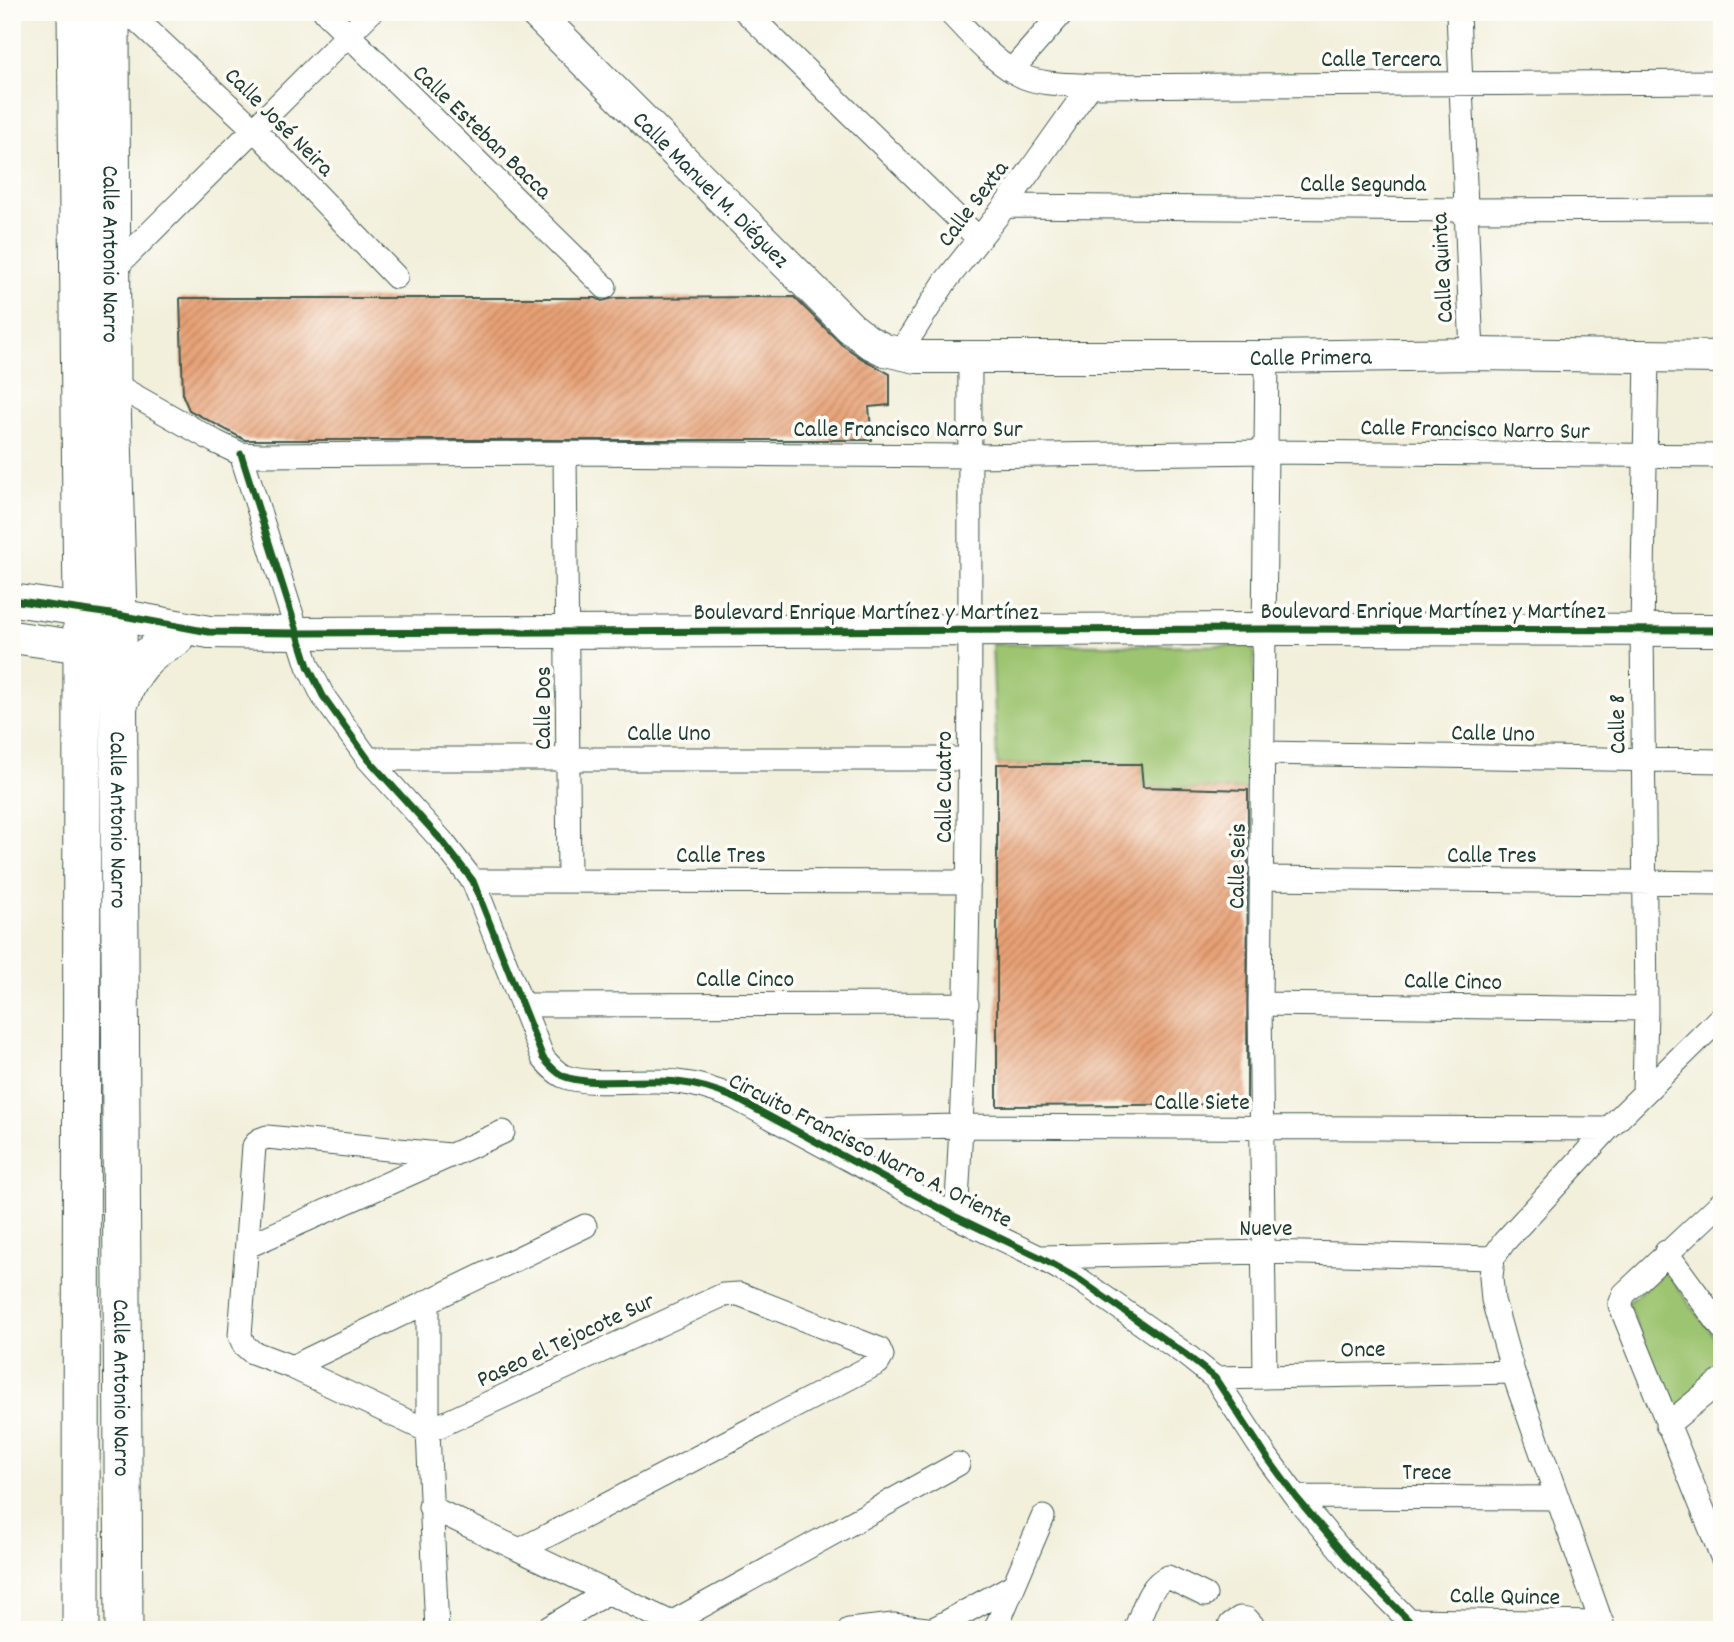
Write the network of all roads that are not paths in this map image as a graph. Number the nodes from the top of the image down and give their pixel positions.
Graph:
1 (76, 12) edge
2 (325, 12) edge
3 (371, 12) edge
4 (535, 12) edge
5 (746, 12) edge
6 (949, 12) edge
7 (1063, 12) edge
8 (1458, 12) edge
9 (126, 14) edge
10 (347, 35) junction
11 (1012, 70) junction
12 (1722, 82) edge
13 (1460, 84) junction
14 (1090, 86) junction
15 (254, 129) junction
16 (1005, 206) junction
17 (1722, 209) edge
18 (1465, 210) junction
19 (979, 239) junction
20 (113, 270) junction
21 (396, 277) dead end
22 (605, 288) dead end
23 (899, 354) junction
24 (1472, 354) junction
25 (1647, 356) junction
26 (1722, 357) edge
27 (970, 358) junction
28 (1267, 358) junction
29 (112, 383) junction
30 (1267, 452) junction
31 (241, 453) junction
32 (565, 453) junction
33 (970, 456) junction
34 (1646, 456) junction
35 (1722, 456) edge
36 (12, 600) edge
37 (82, 609) junction
38 (1265, 629) junction
39 (1642, 629) junction
40 (970, 630) junction
41 (1722, 630) edge
42 (568, 632) junction
43 (296, 634) junction
44 (192, 635) junction
45 (106, 636) junction
46 (12, 637) edge
47 (118, 706) junction
48 (1264, 753) junction
49 (568, 758) junction
50 (368, 759) junction
51 (969, 759) junction
52 (1643, 761) junction
53 (1722, 761) edge
54 (1262, 878) junction
55 (569, 879) junction
56 (472, 881) junction
57 (1645, 881) junction
58 (969, 882) junction
59 (1722, 883) edge
60 (967, 1004) junction
61 (1259, 1004) junction
62 (524, 1005) junction
63 (1646, 1009) junction
64 (1722, 1016) edge
65 (1644, 1092) junction
66 (962, 1126) junction
67 (1261, 1127) junction
68 (796, 1129) junction
69 (1608, 1129) junction
70 (503, 1132) dead end
71 (449, 1155) junction
72 (1722, 1202) edge
73 (956, 1216) junction
74 (585, 1226) dead end
75 (248, 1246) junction
76 (1265, 1252) junction
77 (1666, 1252) junction
78 (1039, 1257) junction
79 (1493, 1258) junction
80 (428, 1301) junction
81 (1722, 1328) edge
82 (292, 1367) junction
83 (1513, 1372) junction
84 (1265, 1376) junction
85 (1215, 1378) junction
86 (1722, 1380) edge
87 (1667, 1425) junction
88 (428, 1431) junction
89 (958, 1464) dead end
90 (1296, 1497) junction
91 (1558, 1498) junction
92 (430, 1507) junction
93 (1043, 1517) dead end
94 (1715, 1524) edge
95 (520, 1550) junction
96 (1722, 1558) edge
97 (1012, 1586) junction
98 (608, 1592) junction
99 (1205, 1595) dead end
100 (1413, 1625) edge
101 (678, 1626) edge
102 (1603, 1626) edge
103 (933, 1629) edge
104 (81, 1630) edge
105 (124, 1630) edge
106 (437, 1630) edge
107 (545, 1630) edge
108 (849, 1630) edge
109 (995, 1630) edge
110 (1135, 1630) edge
111 (1228, 1630) edge
112 (1252, 1630) edge

1 - 37 main road, Calle Antonio Narro
2 - 10 street, Calle Esteban Bacca
3 - 10 street
4 - 23 street, Calle Manuel M. Diéguez
5 - 19 street
6 - 11 street, Calle Tercera
7 - 11 street
8 - 13 street, Calle Quinta
9 - 15 street, Calle José Neira
9 - 20 main road, Calle Antonio Narro
10 - 15 street
10 - 22 street, Calle Esteban Bacca
11 - 14 street, Calle Tercera
12 - 13 street, Calle Tercera
13 - 14 street, Calle Tercera
13 - 18 street, Calle Quinta
14 - 16 street, Calle Sexta
15 - 20 street
15 - 21 street, Calle José Neira
16 - 18 street, Calle Segunda
16 - 19 street, Calle Sexta
17 - 18 street, Calle Segunda
18 - 24 street, Calle Quinta
19 - 23 street, Calle Sexta
20 - 29 main road, Calle Antonio Narro
23 - 27 street, Calle Primera
24 - 25 street, Calle Primera
24 - 28 street, Calle Primera
25 - 26 street, Calle Primera
25 - 34 street, Calle 8
27 - 28 street, Calle Primera
27 - 33 street, Calle Cuatro
28 - 30 street, Calle Seis
29 - 31 street, Calle Francisco Narro Sur
29 - 45 main road, Calle Antonio Narro
30 - 33 street, Calle Francisco Narro Sur
30 - 34 street, Calle Francisco Narro Sur
30 - 38 street, Calle Seis
31 - 32 street, Calle Francisco Narro Sur
31 - 43 street, Circuito Francisco Narro A. Oriente
32 - 33 street, Calle Francisco Narro Sur
32 - 42 street, Calle Dos
33 - 40 street, Calle Cuatro
34 - 35 street, Calle Francisco Narro Sur
34 - 39 street, Calle 8
36 - 37 street
37 - 45 main road, Calle Antonio Narro
38 - 39 street, Boulevard Enrique Martínez y Martínez
38 - 40 street, Boulevard Enrique Martínez y Martínez
38 - 48 street, Calle Seis
39 - 41 street, Boulevard Enrique Martínez y Martínez
39 - 52 street, Calle 8
40 - 42 street, Boulevard Enrique Martínez y Martínez
40 - 51 street, Calle Cuatro
42 - 43 street, Boulevard Enrique Martínez y Martínez
42 - 49 street, Calle Dos
43 - 44 street, Boulevard Enrique Martínez y Martínez
43 - 50 street, Circuito Francisco Narro A. Oriente
44 - 45 street, Boulevard Enrique Martínez y Martínez
44 - 47 main road
45 - 46 street, Boulevard Enrique Martínez y Martínez
45 - 47 main road, Calle Antonio Narro
45 - 104 main road, Calle Antonio Narro
47 - 105 main road, Calle Antonio Narro
48 - 52 street, Calle Uno
48 - 54 street, Calle Seis
49 - 50 street, Calle Uno
49 - 51 street, Calle Uno
49 - 55 street, Calle Dos
50 - 56 street, Circuito Francisco Narro A. Oriente
51 - 58 street, Calle Cuatro
52 - 53 street, Calle Uno
52 - 57 street, Calle 8
54 - 57 street, Calle Tres
54 - 61 street, Calle Seis
55 - 56 street, Calle Tres
55 - 58 street, Calle Tres
56 - 62 street, Circuito Francisco Narro A. Oriente
57 - 59 street, Calle Tres
57 - 63 street, Calle 8
58 - 60 street, Calle Cuatro
60 - 62 street, Calle Cinco
60 - 66 street, Calle Cuatro
61 - 63 street, Calle Cinco
61 - 67 street, Calle Seis
62 - 68 street, Circuito Francisco Narro A. Oriente
63 - 65 street, Calle 8
64 - 65 street
65 - 69 street
66 - 67 street, Calle Siete
66 - 68 street, Calle Siete
66 - 73 street, Calle Cuatro
67 - 69 street, Calle Siete
67 - 76 street, Calle Seis
68 - 73 street, Circuito Francisco Narro A. Oriente
69 - 79 street
70 - 71 street
71 - 75 street
71 - 75 street
72 - 77 street
73 - 78 street, Circuito Francisco Narro A. Oriente
74 - 80 street
75 - 82 street
76 - 78 street, Nueve
76 - 79 street, Nueve
76 - 84 street, Calle Seis
77 - 81 street
77 - 87 street
78 - 85 street, Circuito Francisco Narro A. Oriente
79 - 83 street
80 - 82 street
80 - 88 street
82 - 88 street
83 - 84 street, Once
83 - 91 street
84 - 85 street, Once
85 - 90 street, Circuito Francisco Narro A. Oriente
86 - 87 street
87 - 94 street
88 - 92 street
88 - 95 street, Paseo el Tejocote Sur
89 - 101 street
90 - 91 street, Trece
90 - 100 street, Circuito Francisco Narro A. Oriente
91 - 102 street
92 - 95 street
92 - 106 street
93 - 97 street
94 - 96 street
95 - 98 street
97 - 103 street
97 - 109 street
98 - 101 street
98 - 107 street
99 - 110 street
100 - 102 street, Calle Quince
103 - 108 street
111 - 112 street

